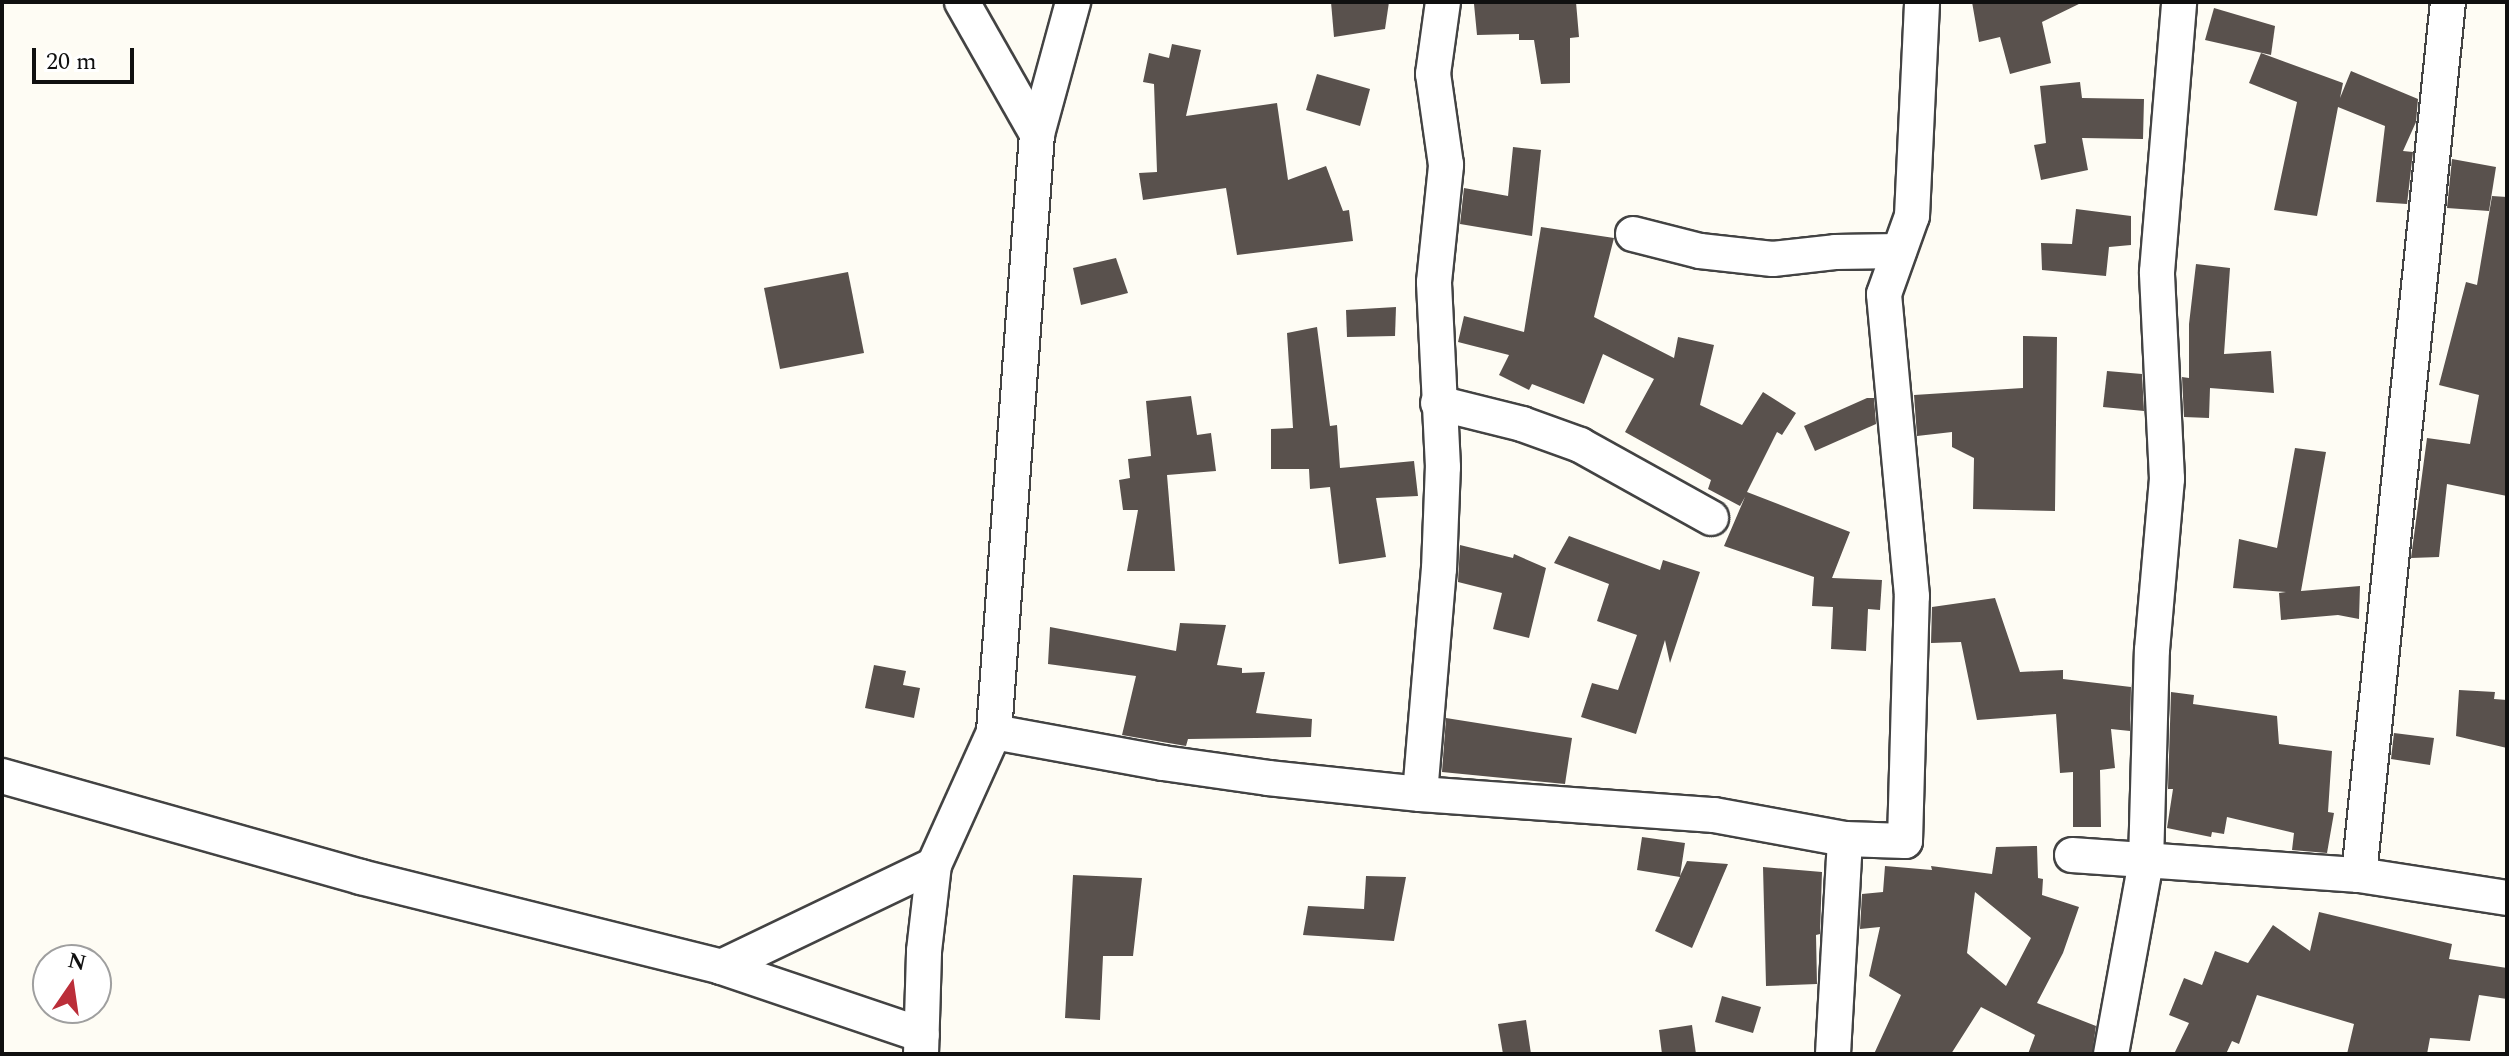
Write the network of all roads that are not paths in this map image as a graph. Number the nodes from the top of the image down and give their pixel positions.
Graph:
1 (962, 2) edge
2 (1073, 2) edge
3 (1443, 2) edge
4 (1922, 2) edge
5 (2179, 2) edge
6 (2448, 2) edge
7 (1037, 134) junction
8 (1633, 234) dead end
9 (1899, 251) junction
10 (1438, 403) junction
11 (1711, 518) dead end
12 (994, 732) junction
13 (2, 776) edge
14 (1420, 794) junction
15 (1845, 839) junction
16 (2072, 855) dead end
17 (2146, 862) junction
18 (934, 865) junction
19 (2359, 875) junction
20 (2507, 898) edge
21 (721, 967) junction
22 (921, 1045) edge
23 (1833, 1054) edge
24 (2111, 1054) edge

1 - 7 street
2 - 7 street
3 - 10 street
4 - 9 street
5 - 17 street
6 - 19 street
7 - 12 street
8 - 9 street
9 - 15 street
10 - 11 street
10 - 14 street
12 - 14 street
12 - 18 street
13 - 21 street
14 - 15 street
15 - 23 street
16 - 17 street
17 - 19 street
17 - 24 street
18 - 21 street
18 - 22 street
19 - 20 street
21 - 22 street

